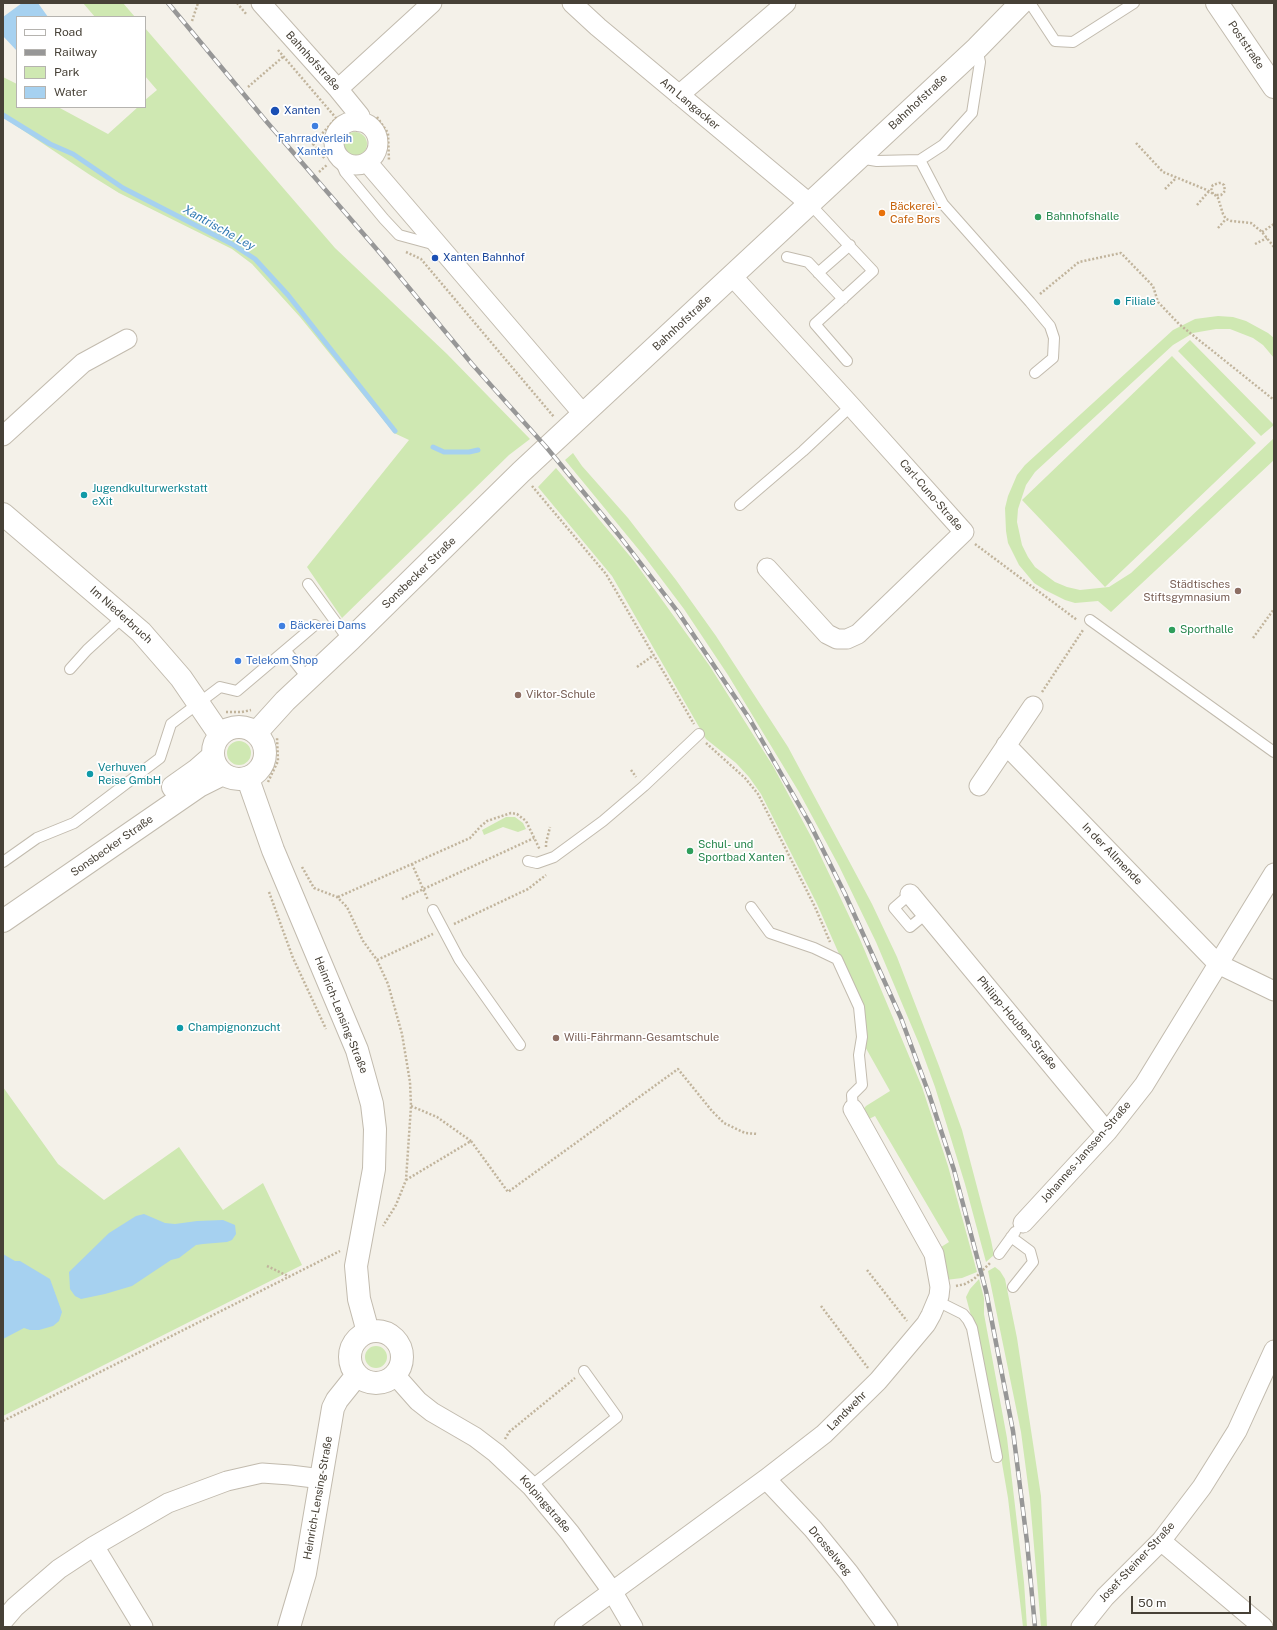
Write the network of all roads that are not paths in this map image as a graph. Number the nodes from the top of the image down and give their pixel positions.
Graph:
1 (261, 3) edge
2 (432, 3) edge
3 (572, 3) edge
4 (786, 3) edge
5 (1134, 3) edge
6 (1217, 3) edge
7 (1020, 4) edge
8 (977, 48) junction
9 (1274, 87) edge
10 (338, 89) junction
11 (679, 95) junction
12 (367, 117) junction
13 (858, 158) junction
14 (334, 160) junction
15 (920, 160) junction
16 (367, 162) junction
17 (809, 203) junction
18 (438, 245) junction
19 (850, 245) junction
20 (787, 257) dead end
21 (818, 273) junction
22 (732, 276) junction
23 (843, 299) junction
24 (127, 340) dead end
25 (847, 361) dead end
26 (1035, 373) dead end
27 (851, 406) junction
28 (584, 415) junction
29 (3, 436) edge
30 (740, 505) dead end
31 (5, 519) edge
32 (768, 568) dead end
33 (308, 584) dead end
34 (124, 616) junction
35 (1088, 623) road end
36 (315, 625) dead end
37 (351, 639) junction
38 (286, 651) junction
39 (70, 669) dead end
40 (309, 680) junction
41 (1033, 706) road end
42 (204, 710) junction
43 (256, 733) junction
44 (700, 734) road end
45 (220, 735) junction
46 (1006, 745) junction
47 (1274, 752) edge
48 (218, 765) junction
49 (979, 786) dead end
50 (251, 788) junction
51 (528, 861) dead end
52 (3, 862) edge
53 (1274, 873) edge
54 (910, 894) dead end
55 (751, 906) dead end
56 (433, 910) road end
57 (5, 912) edge
58 (1218, 964) junction
59 (1274, 991) edge
60 (520, 1045) dead end
61 (853, 1110) joint
62 (1107, 1132) junction
63 (1023, 1222) joint
64 (1011, 1237) junction
65 (999, 1254) road end
66 (1013, 1287) dead end
67 (938, 1294) junction
68 (368, 1332) junction
69 (1274, 1350) edge
70 (584, 1371) road end
71 (357, 1375) junction
72 (395, 1375) junction
73 (997, 1457) dead end
74 (322, 1479) junction
75 (766, 1479) junction
76 (531, 1486) junction
77 (1160, 1541) junction
78 (94, 1546) junction
79 (612, 1591) junction
80 (3, 1621) edge
81 (143, 1627) edge
82 (289, 1627) edge
83 (564, 1627) edge
84 (633, 1627) edge
85 (888, 1627) edge
86 (1081, 1627) edge
87 (1263, 1627) edge

1 - 10 street, Bahnhofstraße
2 - 10 street
3 - 11 street, Am Langacker
4 - 11 street
5 - 7 lane
6 - 9 street, Poststraße
7 - 8 street, Bahnhofstraße
8 - 13 street, Bahnhofstraße
8 - 15 lane
10 - 12 street, Bahnhofstraße
11 - 17 street, Am Langacker
12 - 14 street
12 - 16 street, Bahnhofstraße
13 - 15 lane
13 - 17 street, Bahnhofstraße
14 - 16 street
14 - 18 lane
15 - 26 lane
16 - 18 street
17 - 19 lane
17 - 22 street, Bahnhofstraße
18 - 28 street
19 - 21 lane
19 - 23 lane
20 - 21 lane
21 - 23 lane
22 - 27 street, Carl-Cuno-Straße
22 - 28 street, Bahnhofstraße
23 - 25 lane
24 - 29 street
27 - 30 lane
27 - 32 street, Carl-Cuno-Straße
28 - 37 street, Sonsbecker Straße
31 - 34 street, Im Niederbruch
33 - 37 lane
34 - 39 lane
34 - 42 street, Im Niederbruch
35 - 47 lane
36 - 38 lane
37 - 40 street, Sonsbecker Straße
38 - 40 lane
38 - 42 lane
40 - 43 street, Sonsbecker Straße
41 - 46 street
42 - 45 street, Im Niederbruch
42 - 52 lane
43 - 45 street
43 - 50 street
44 - 51 lane
45 - 48 street
46 - 49 street
46 - 58 street, In der Allmende
48 - 50 street
48 - 57 street, Sonsbecker Straße
50 - 68 street, Heinrich-Lensing-Straße
53 - 58 street, Johannes-Janssen-Straße
54 - 62 street, Philipp-Houben-Straße
55 - 61 lane
56 - 60 lane
58 - 59 street
58 - 62 street, Johannes-Janssen-Straße
61 - 67 street
62 - 63 street, Johannes-Janssen-Straße
63 - 64 lane, Johannes-Janssen-Straße
64 - 65 lane, Johannes-Janssen-Straße
64 - 66 lane
67 - 73 lane
67 - 75 street, Landwehr
68 - 71 street
68 - 72 street
69 - 77 street, Josef-Steiner-Straße
70 - 76 lane
71 - 72 street
71 - 74 street, Heinrich-Lensing-Straße
72 - 76 street, Kolpingstraße
74 - 78 street
74 - 82 street, Heinrich-Lensing-Straße
75 - 79 street, Landwehr
75 - 85 street, Drosselweg
76 - 79 street, Kolpingstraße
77 - 86 street, Josef-Steiner-Straße
77 - 87 street
78 - 80 street
78 - 81 street
79 - 83 street, Landwehr
79 - 84 street, Kolpingstraße

